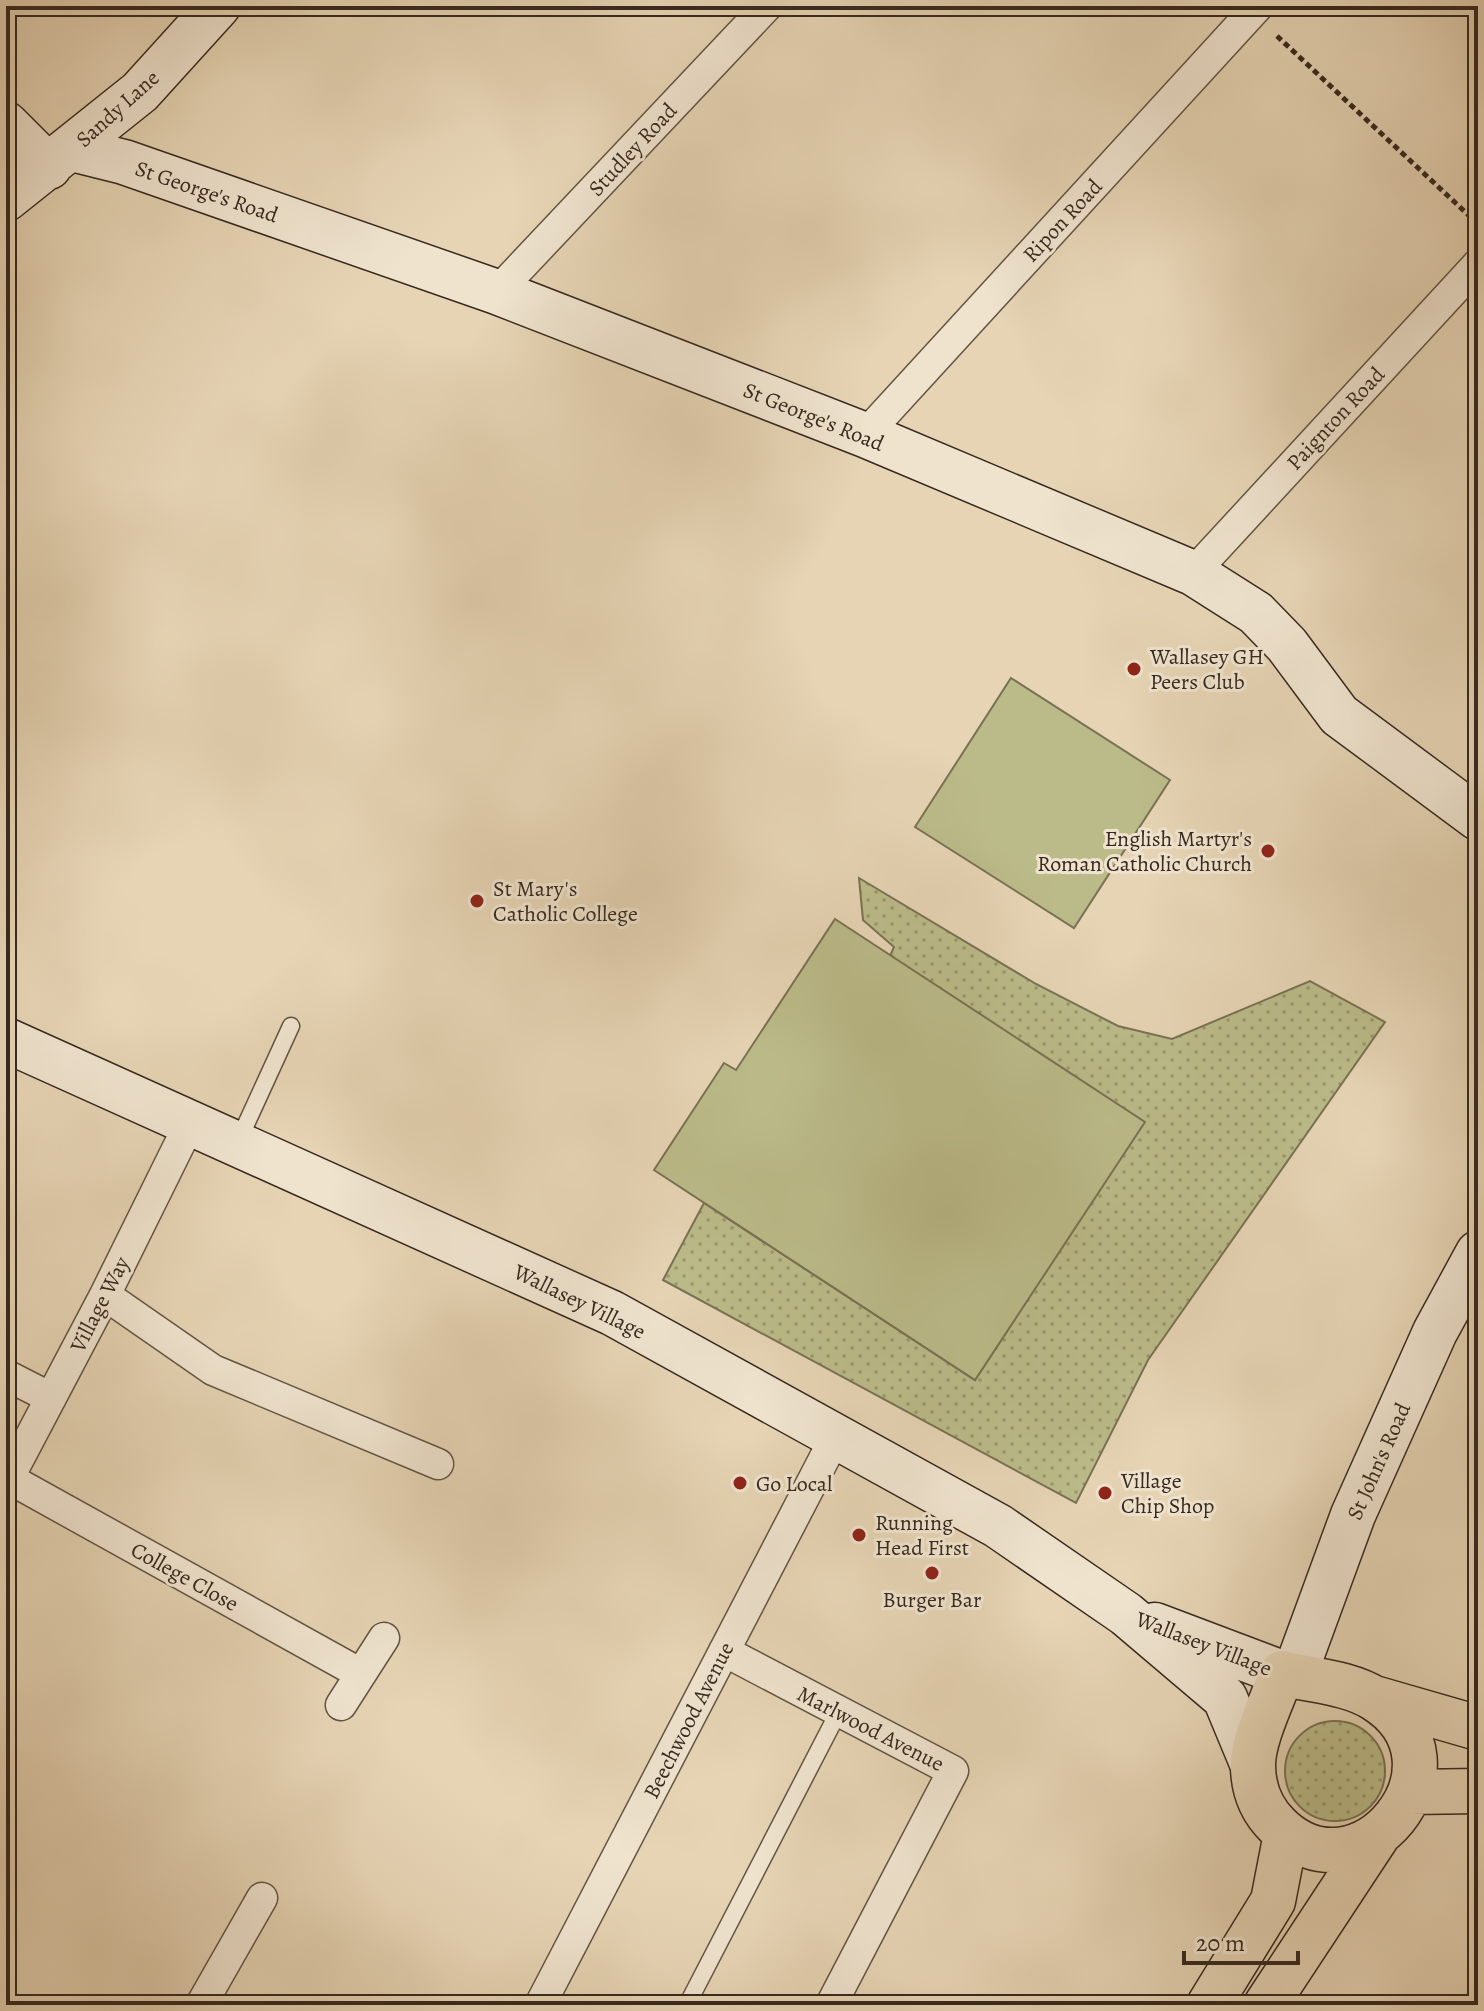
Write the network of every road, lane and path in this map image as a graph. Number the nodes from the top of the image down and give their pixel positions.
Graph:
1 (218, 6) edge
2 (767, 6) edge
3 (1255, 9) edge
4 (6, 124) edge
5 (60, 158) junction
6 (6, 199) edge
7 (1478, 224) edge
8 (1478, 264) edge
9 (497, 292) junction
10 (865, 435) junction
11 (1193, 573) junction
12 (1478, 818) edge
13 (291, 1026) dead end
14 (6, 1040) edge
15 (190, 1123) junction
16 (237, 1144) junction
17 (1478, 1253) edge
18 (105, 1295) junction
19 (6, 1375) edge
20 (51, 1398) junction
21 (836, 1436) junction
22 (438, 1464) dead end
23 (7, 1480) edge
24 (1126, 1614) junction
25 (384, 1638) dead end
26 (724, 1651) junction
27 (361, 1674) junction
28 (1288, 1674) junction
29 (1374, 1698) junction
30 (341, 1705) dead end
31 (839, 1711) junction
32 (1478, 1728) edge
33 (1252, 1763) junction
34 (1478, 1791) edge
35 (1411, 1792) junction
36 (1286, 1834) junction
37 (1378, 1835) junction
38 (262, 1898) dead end
39 (201, 2005) edge
40 (540, 2005) edge
41 (687, 2005) edge
42 (831, 2005) edge
43 (1209, 2005) edge
44 (1266, 2005) edge

1 - 5 street, Sandy Lane
2 - 9 street, Studley Road
3 - 7 path
3 - 10 street, Ripon Road
4 - 5 street
5 - 6 street, Sandy Lane
5 - 9 street, St George's Road
8 - 11 street, Paignton Road
9 - 10 street, St George's Road
10 - 11 street, St George's Road
11 - 12 street, St George's Road
13 - 16 lane
14 - 15 street, Wallasey Village
15 - 16 street, Wallasey Village
15 - 18 street, Village Way
16 - 21 street, Wallasey Village
17 - 28 street, St John's Road
18 - 20 street, Village Way
18 - 22 street
19 - 20 street
20 - 23 street, Village Way
21 - 24 street, Wallasey Village
21 - 26 street, Beechwood Avenue
23 - 27 street, College Close
24 - 28 street, Wallasey Village
24 - 33 street, Wallasey Village
25 - 27 street
26 - 31 street, Marlwood Avenue
26 - 40 street, Beechwood Avenue
27 - 30 street
28 - 29 main road
28 - 33 main road
29 - 32 main road
29 - 35 main road
31 - 41 lane
31 - 42 street, Marlwood Avenue
33 - 36 main road
34 - 35 main road
35 - 37 main road
36 - 37 main road
36 - 43 main road
37 - 44 main road
38 - 39 street

